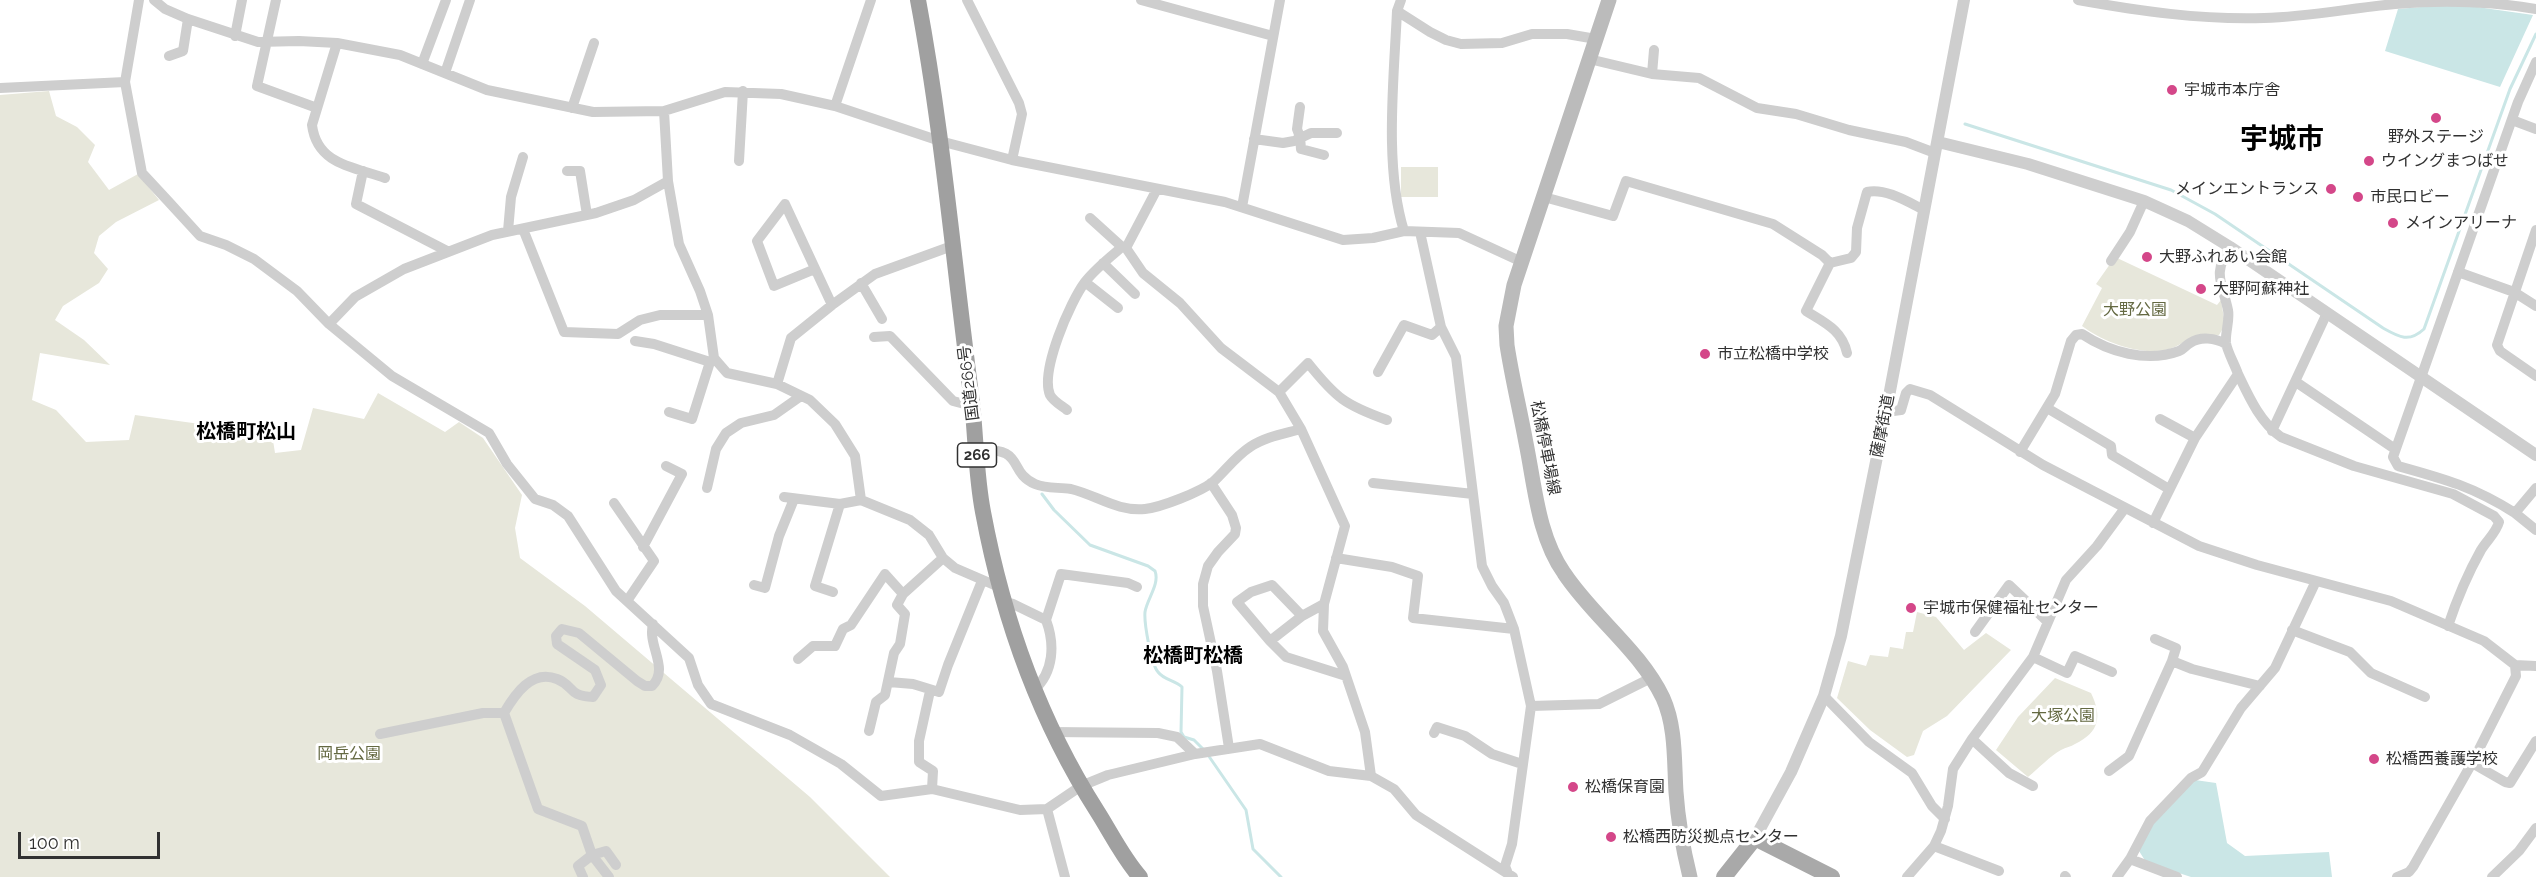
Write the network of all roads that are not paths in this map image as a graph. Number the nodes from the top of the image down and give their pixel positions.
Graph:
1 (139, 0) edge
2 (154, 0) edge
3 (242, 0) edge
4 (276, 0) edge
5 (446, 0) edge
6 (470, 0) edge
7 (871, 0) edge
8 (918, 0) edge
9 (967, 0) edge
10 (1141, 0) edge
11 (1280, 0) edge
12 (1401, 0) edge
13 (1609, 0) edge
14 (1964, 0) edge
15 (2078, 0) edge
16 (2536, 9) edge
17 (1396, 11) junction
18 (188, 19) junction
19 (235, 36) junction
20 (1273, 36) junction
21 (1596, 39) junction
22 (268, 42) junction
23 (337, 43) junction
24 (594, 43) dead end
25 (1654, 50) dead end
26 (169, 56) dead end
27 (1589, 59) junction
28 (2536, 62) edge
29 (422, 64) junction
30 (445, 73) junction
31 (1652, 74) junction
32 (124, 82) junction
33 (0, 88) edge
34 (743, 91) junction
35 (835, 106) junction
36 (1300, 107) dead end
37 (317, 108) junction
38 (572, 108) junction
39 (664, 111) junction
40 (2512, 120) junction
41 (2536, 129) edge
42 (1337, 133) dead end
43 (1300, 137) junction
44 (1254, 139) junction
45 (940, 141) junction
46 (1937, 147) junction
47 (1324, 155) dead end
48 (523, 157) dead end
49 (1012, 160) junction
50 (739, 161) dead end
51 (363, 171) junction
52 (567, 171) dead end
53 (385, 178) dead end
54 (668, 181) junction
55 (1157, 189) junction
56 (1544, 197) junction
57 (2144, 201) junction
58 (1242, 207) junction
59 (1924, 210) junction
60 (587, 214) junction
61 (1090, 218) dead end
62 (523, 229) junction
63 (2536, 230) edge
64 (507, 231) junction
65 (1404, 231) junction
66 (1420, 232) junction
67 (952, 246) junction
68 (1124, 247) junction
69 (2230, 247) junction
70 (447, 251) junction
71 (2111, 261) dead end
72 (1522, 262) junction
73 (1103, 263) junction
74 (1830, 263) junction
75 (815, 269) junction
76 (2458, 272) junction
77 (1085, 282) junction
78 (861, 283) junction
79 (2514, 292) junction
80 (1135, 294) dead end
81 (832, 305) junction
82 (2536, 306) edge
83 (1118, 308) dead end
84 (2327, 313) junction
85 (708, 315) junction
86 (882, 319) dead end
87 (329, 324) junction
88 (1441, 327) junction
89 (874, 337) dead end
90 (635, 341) dead end
91 (2226, 344) junction
92 (1847, 353) dead end
93 (712, 360) junction
94 (1378, 372) dead end
95 (2238, 374) junction
96 (2536, 376) edge
97 (2422, 378) junction
98 (2296, 382) junction
99 (777, 384) junction
100 (1279, 392) junction
101 (801, 396) junction
102 (972, 406) junction
103 (2047, 408) junction
104 (1067, 410) dead end
105 (1886, 411) junction
106 (669, 412) dead end
107 (2160, 419) dead end
108 (1388, 420) dead end
109 (1301, 429) junction
110 (2272, 431) junction
111 (2195, 438) junction
112 (2395, 449) junction
113 (976, 450) junction
114 (2020, 452) junction
115 (2536, 455) edge
116 (666, 466) dead end
117 (1211, 483) junction
118 (1373, 483) dead end
119 (707, 488) dead end
120 (2536, 488) edge
121 (2169, 489) junction
122 (1473, 494) junction
123 (861, 500) junction
124 (614, 503) dead end
125 (840, 504) junction
126 (2125, 508) junction
127 (2516, 513) junction
128 (2153, 523) junction
129 (2536, 530) edge
130 (643, 547) junction
131 (943, 558) junction
132 (1336, 558) junction
133 (2316, 580) junction
134 (982, 581) junction
135 (1137, 587) dead end
136 (765, 588) dead end
137 (833, 592) dead end
138 (903, 594) junction
139 (1001, 595) junction
140 (627, 601) junction
141 (1324, 604) junction
142 (1302, 616) junction
143 (1046, 620) junction
144 (2048, 622) junction
145 (653, 624) junction
146 (2448, 626) junction
147 (1514, 629) junction
148 (2292, 630) junction
149 (1975, 632) dead end
150 (2156, 639) dead end
151 (1270, 641) junction
152 (2033, 657) junction
153 (798, 659) dead end
154 (2172, 661) junction
155 (2515, 665) junction
156 (2536, 666) edge
157 (2112, 672) dead end
158 (1346, 676) junction
159 (1651, 678) junction
160 (889, 682) junction
161 (2260, 686) junction
162 (1034, 690) junction
163 (930, 691) junction
164 (1824, 696) junction
165 (2425, 697) dead end
166 (1531, 706) junction
167 (504, 713) junction
168 (869, 731) dead end
169 (1051, 732) junction
170 (1434, 733) dead end
171 (380, 734) dead end
172 (1972, 739) junction
173 (2536, 741) edge
174 (1229, 748) junction
175 (1204, 754) junction
176 (2472, 763) junction
177 (1522, 764) junction
178 (2109, 771) dead end
179 (1371, 776) junction
180 (1081, 786) junction
181 (2033, 786) dead end
182 (932, 789) junction
183 (1047, 809) junction
184 (1945, 819) junction
185 (2536, 828) edge
186 (1755, 838) junction
187 (1934, 846) junction
188 (592, 855) junction
189 (2130, 859) junction
190 (616, 865) dead end
191 (1999, 871) dead end
192 (1510, 876) edge
193 (583, 877) edge
194 (608, 877) edge
195 (1065, 877) edge
196 (1140, 877) edge
197 (1690, 877) edge
198 (1724, 877) edge
199 (1832, 877) edge
200 (1907, 877) edge
201 (2117, 877) edge
202 (2177, 877) edge
203 (2397, 877) edge
204 (2492, 877) edge

1 - 32 street
2 - 18 street
3 - 19 street
4 - 22 street
5 - 29 street
6 - 30 street
7 - 35 street
8 - 45 highway, 国道266号 / 266
9 - 49 street
10 - 20 street
11 - 20 street
12 - 17 street
13 - 21 main road, 松橋停車場線
14 - 46 street, 薩摩街道
15 - 16 street
17 - 21 street
17 - 65 street
18 - 19 street
18 - 26 street
19 - 22 street
20 - 44 street
21 - 27 main road, 松橋停車場線
22 - 23 street
22 - 37 street
23 - 29 street
23 - 37 street
24 - 38 street
25 - 31 street
27 - 31 street
27 - 56 main road, 松橋停車場線
28 - 40 street
29 - 30 street
30 - 38 street
31 - 46 street
32 - 33 street
32 - 87 street
34 - 35 street
34 - 39 street
34 - 50 street
35 - 45 street
36 - 43 street
37 - 51 street
38 - 39 street
39 - 54 street
40 - 41 street
40 - 76 street
42 - 43 street
43 - 44 street
43 - 47 street
44 - 58 street
45 - 49 street
45 - 67 highway, 国道266号 / 266
46 - 57 street
46 - 59 street, 薩摩街道
48 - 64 street
49 - 55 street
51 - 53 street
51 - 70 street
52 - 60 street
54 - 60 street
54 - 85 street
55 - 58 street
55 - 68 street
56 - 72 main road, 松橋停車場線
56 - 74 street
57 - 69 street
57 - 71 street
58 - 65 street
59 - 74 street
59 - 105 street, 薩摩街道
60 - 62 street
61 - 68 street
62 - 64 street
62 - 85 street
63 - 79 street
64 - 70 street
65 - 66 street
66 - 72 street
66 - 88 street
67 - 78 street
67 - 102 highway, 国道266号 / 266
68 - 73 street
68 - 100 street
69 - 84 street
69 - 91 street
70 - 87 street
72 - 159 main road, 松橋停車場線
73 - 77 street
73 - 80 street
74 - 92 street
75 - 75 street
75 - 81 street
76 - 79 street
76 - 97 street
77 - 83 street
77 - 104 street
78 - 81 street
78 - 86 street
79 - 82 street
79 - 96 street
81 - 99 street
84 - 97 street
84 - 98 street
85 - 93 street
87 - 140 street
88 - 94 street
88 - 122 street
89 - 102 street
90 - 93 street
91 - 95 street
91 - 103 street
93 - 99 street
93 - 106 street
95 - 110 street
95 - 111 street
97 - 112 street
97 - 115 street
98 - 110 street
98 - 112 street
99 - 101 street
100 - 108 street
100 - 109 street
101 - 119 street
101 - 123 street
102 - 113 highway, 国道266号 / 266
103 - 114 street
103 - 121 street
105 - 114 street
105 - 164 street, 薩摩街道
107 - 111 street
109 - 117 street
109 - 132 street
110 - 146 street
111 - 121 street
112 - 127 street
113 - 117 street
113 - 139 highway, 国道266号 / 266
114 - 126 street
116 - 130 street
117 - 174 street
118 - 122 street
120 - 127 street
121 - 128 street
122 - 147 street
123 - 125 street
123 - 131 street
124 - 130 street
125 - 136 street
125 - 137 street
126 - 128 street
126 - 144 street
127 - 129 street
128 - 133 street
130 - 140 street
131 - 134 street
131 - 138 street
132 - 141 street
132 - 147 street
133 - 146 street
133 - 148 street
134 - 139 street
134 - 163 street
135 - 143 street
138 - 153 street
138 - 160 street
139 - 143 street
139 - 162 highway, 国道266号 / 266
140 - 145 street
141 - 142 street
141 - 158 street
142 - 151 street
142 - 151 street
143 - 162 street
144 - 149 street
144 - 152 street
145 - 167 street
145 - 182 street
146 - 155 street
147 - 166 street
148 - 161 street
148 - 165 street
150 - 154 street
151 - 158 street
152 - 157 street
152 - 172 street
154 - 161 street
154 - 178 street
155 - 156 street
155 - 176 street
158 - 179 street
159 - 166 street
159 - 197 main road, 松橋停車場線
160 - 163 street
160 - 168 street
161 - 189 street
162 - 169 highway, 国道266号 / 266
163 - 182 street
164 - 184 street
164 - 186 street, 薩摩街道
166 - 177 street
167 - 171 street
167 - 188 street
169 - 175 street
169 - 180 highway, 国道266号 / 266
170 - 177 street
172 - 181 street
172 - 184 street
173 - 176 street
174 - 175 street
174 - 179 street
175 - 180 street
176 - 203 street
177 - 192 street
179 - 192 street
180 - 183 street
180 - 196 highway, 国道266号 / 266
182 - 183 street
183 - 195 street
184 - 187 street
185 - 204 street
186 - 198 main road
186 - 199 main road
187 - 191 street
187 - 200 street
188 - 190 street
188 - 193 street
188 - 194 street
189 - 201 street
189 - 202 street

